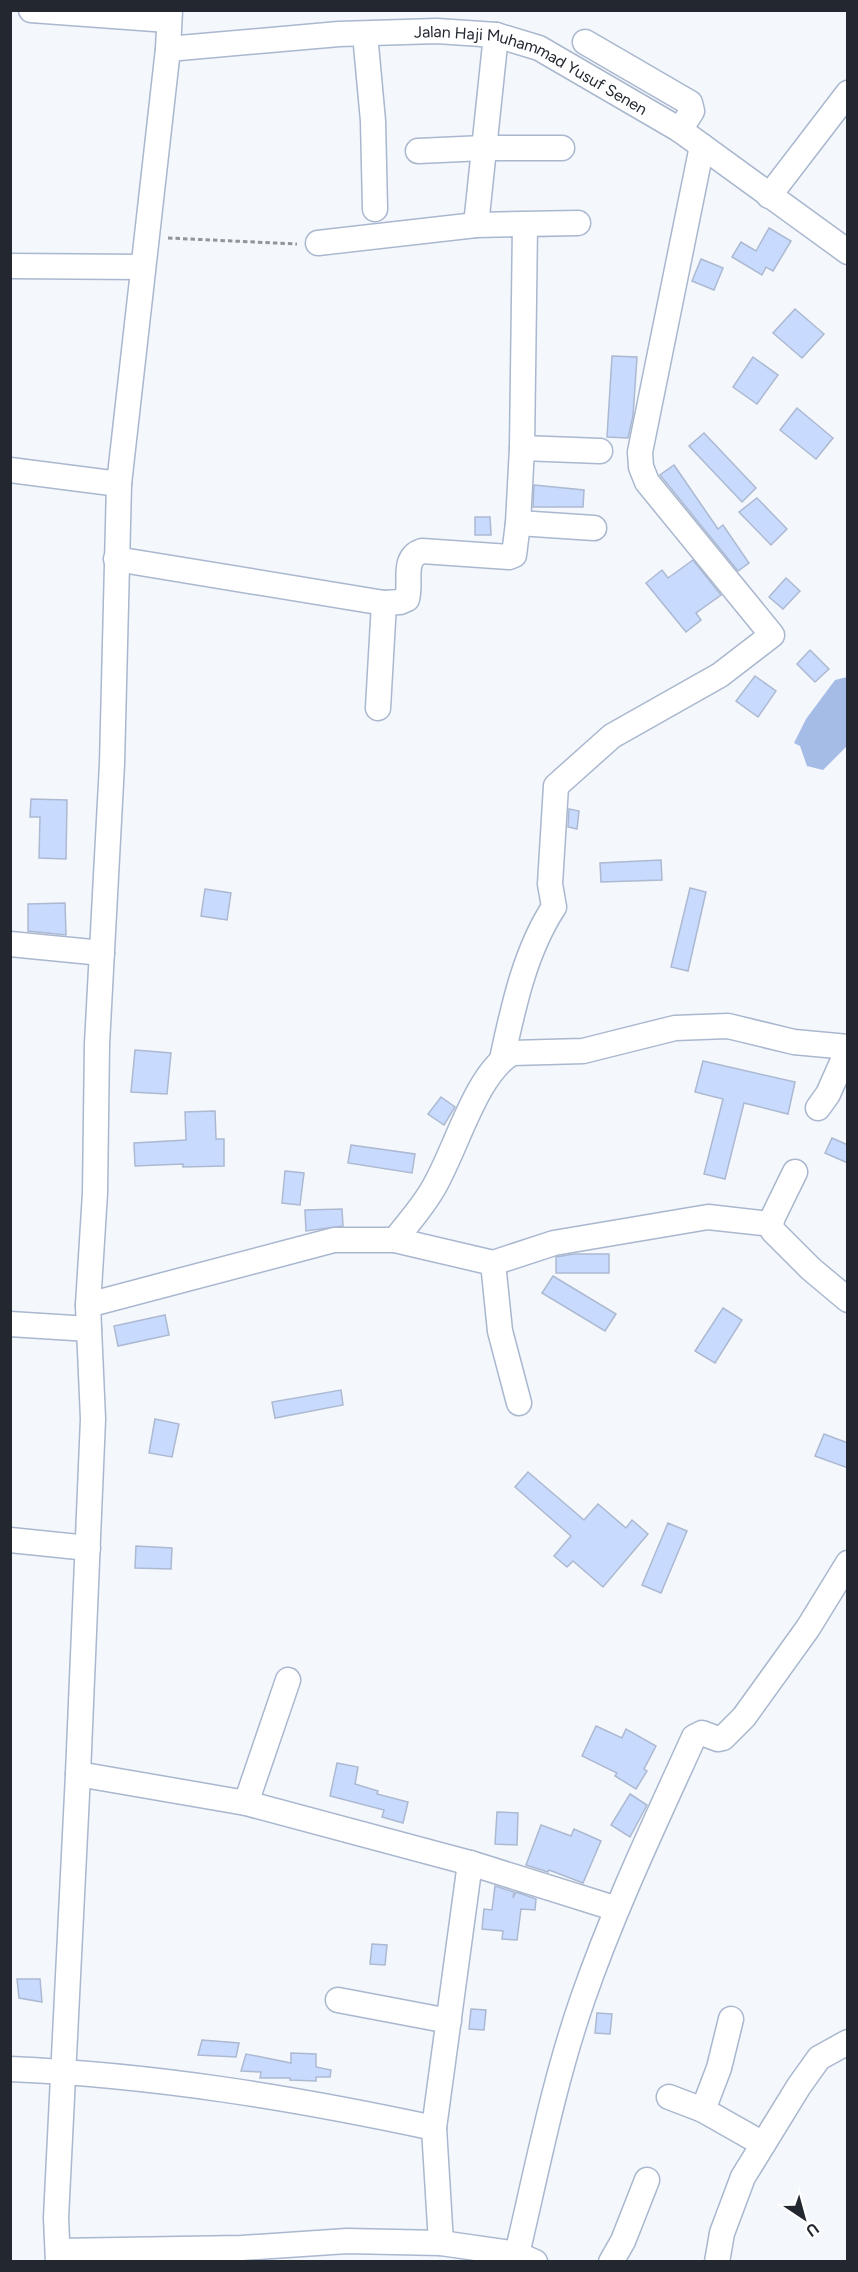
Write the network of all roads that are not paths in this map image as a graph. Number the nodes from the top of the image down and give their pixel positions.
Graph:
1 (31, 10) edge
2 (169, 15) edge
3 (438, 21) edge
4 (365, 34) junction
5 (496, 35) junction
6 (585, 42) dead end
7 (168, 50) junction
8 (848, 93) edge
9 (680, 130) junction
10 (702, 146) junction
11 (484, 148) junction
12 (562, 148) dead end
13 (418, 152) dead end
14 (769, 196) junction
15 (375, 209) dead end
16 (578, 223) dead end
17 (476, 225) junction
18 (525, 225) junction
19 (318, 243) road end
20 (848, 252) edge
21 (10, 266) edge
22 (142, 267) junction
23 (522, 448) junction
24 (600, 451) dead end
25 (10, 470) edge
26 (119, 484) junction
27 (518, 523) junction
28 (594, 528) dead end
29 (116, 559) junction
30 (384, 603) junction
31 (378, 708) dead end
32 (10, 944) edge
33 (102, 953) junction
34 (848, 1048) edge
35 (502, 1059) junction
36 (818, 1108) dead end
37 (795, 1172) dead end
38 (771, 1224) junction
39 (395, 1240) junction
40 (493, 1263) junction
41 (848, 1300) edge
42 (88, 1317) junction
43 (10, 1324) edge
44 (519, 1403) dead end
45 (10, 1540) edge
46 (88, 1548) junction
47 (848, 1563) edge
48 (288, 1680) dead end
49 (78, 1774) junction
50 (246, 1803) junction
51 (470, 1863) junction
52 (617, 1909) junction
53 (338, 2000) dead end
54 (730, 2019) dead end
55 (449, 2021) junction
56 (848, 2042) edge
57 (10, 2069) edge
58 (65, 2072) junction
59 (669, 2097) dead end
60 (703, 2110) junction
61 (434, 2128) junction
62 (763, 2144) junction
63 (647, 2180) dead end
64 (441, 2243) junction
65 (58, 2256) edge
66 (526, 2258) edge
67 (610, 2262) edge
68 (717, 2262) edge

1 - 2 street
2 - 7 street
3 - 4 street, Jalan Haji Muhammad Yusuf Senen
3 - 5 street, Jalan Haji Muhammad Yusuf Senen
4 - 7 street, Jalan Haji Muhammad Yusuf Senen
4 - 15 street
5 - 9 street, Jalan Haji Muhammad Yusuf Senen
5 - 11 street
6 - 9 street
7 - 22 street
8 - 14 street
9 - 10 street, Jalan Haji Muhammad Yusuf Senen
10 - 14 street, Jalan Haji Muhammad Yusuf Senen
10 - 35 street
11 - 12 street
11 - 13 street
11 - 17 street
14 - 20 street, Jalan Haji Muhammad Yusuf Senen
16 - 18 street
17 - 18 street
17 - 19 street
18 - 23 street
21 - 22 street
22 - 26 street
23 - 24 street
23 - 27 street
25 - 26 street
26 - 29 street
27 - 28 street
27 - 30 street
29 - 30 street
29 - 33 street
30 - 31 street
32 - 33 street
33 - 42 street
34 - 35 street
34 - 36 street
35 - 39 street
37 - 38 street
38 - 40 street
38 - 41 street
39 - 40 street
39 - 42 street
40 - 44 street
42 - 43 street
42 - 46 street
45 - 46 street
46 - 49 street
47 - 52 street
48 - 50 street
49 - 50 street
49 - 58 street
50 - 51 street
51 - 52 street
51 - 55 street
52 - 66 street
53 - 55 street
54 - 60 street
55 - 61 street
56 - 62 street
57 - 58 street
58 - 61 street
58 - 65 street
59 - 60 street
60 - 62 street
61 - 64 street
62 - 68 street
63 - 67 street
64 - 65 street
64 - 66 street

